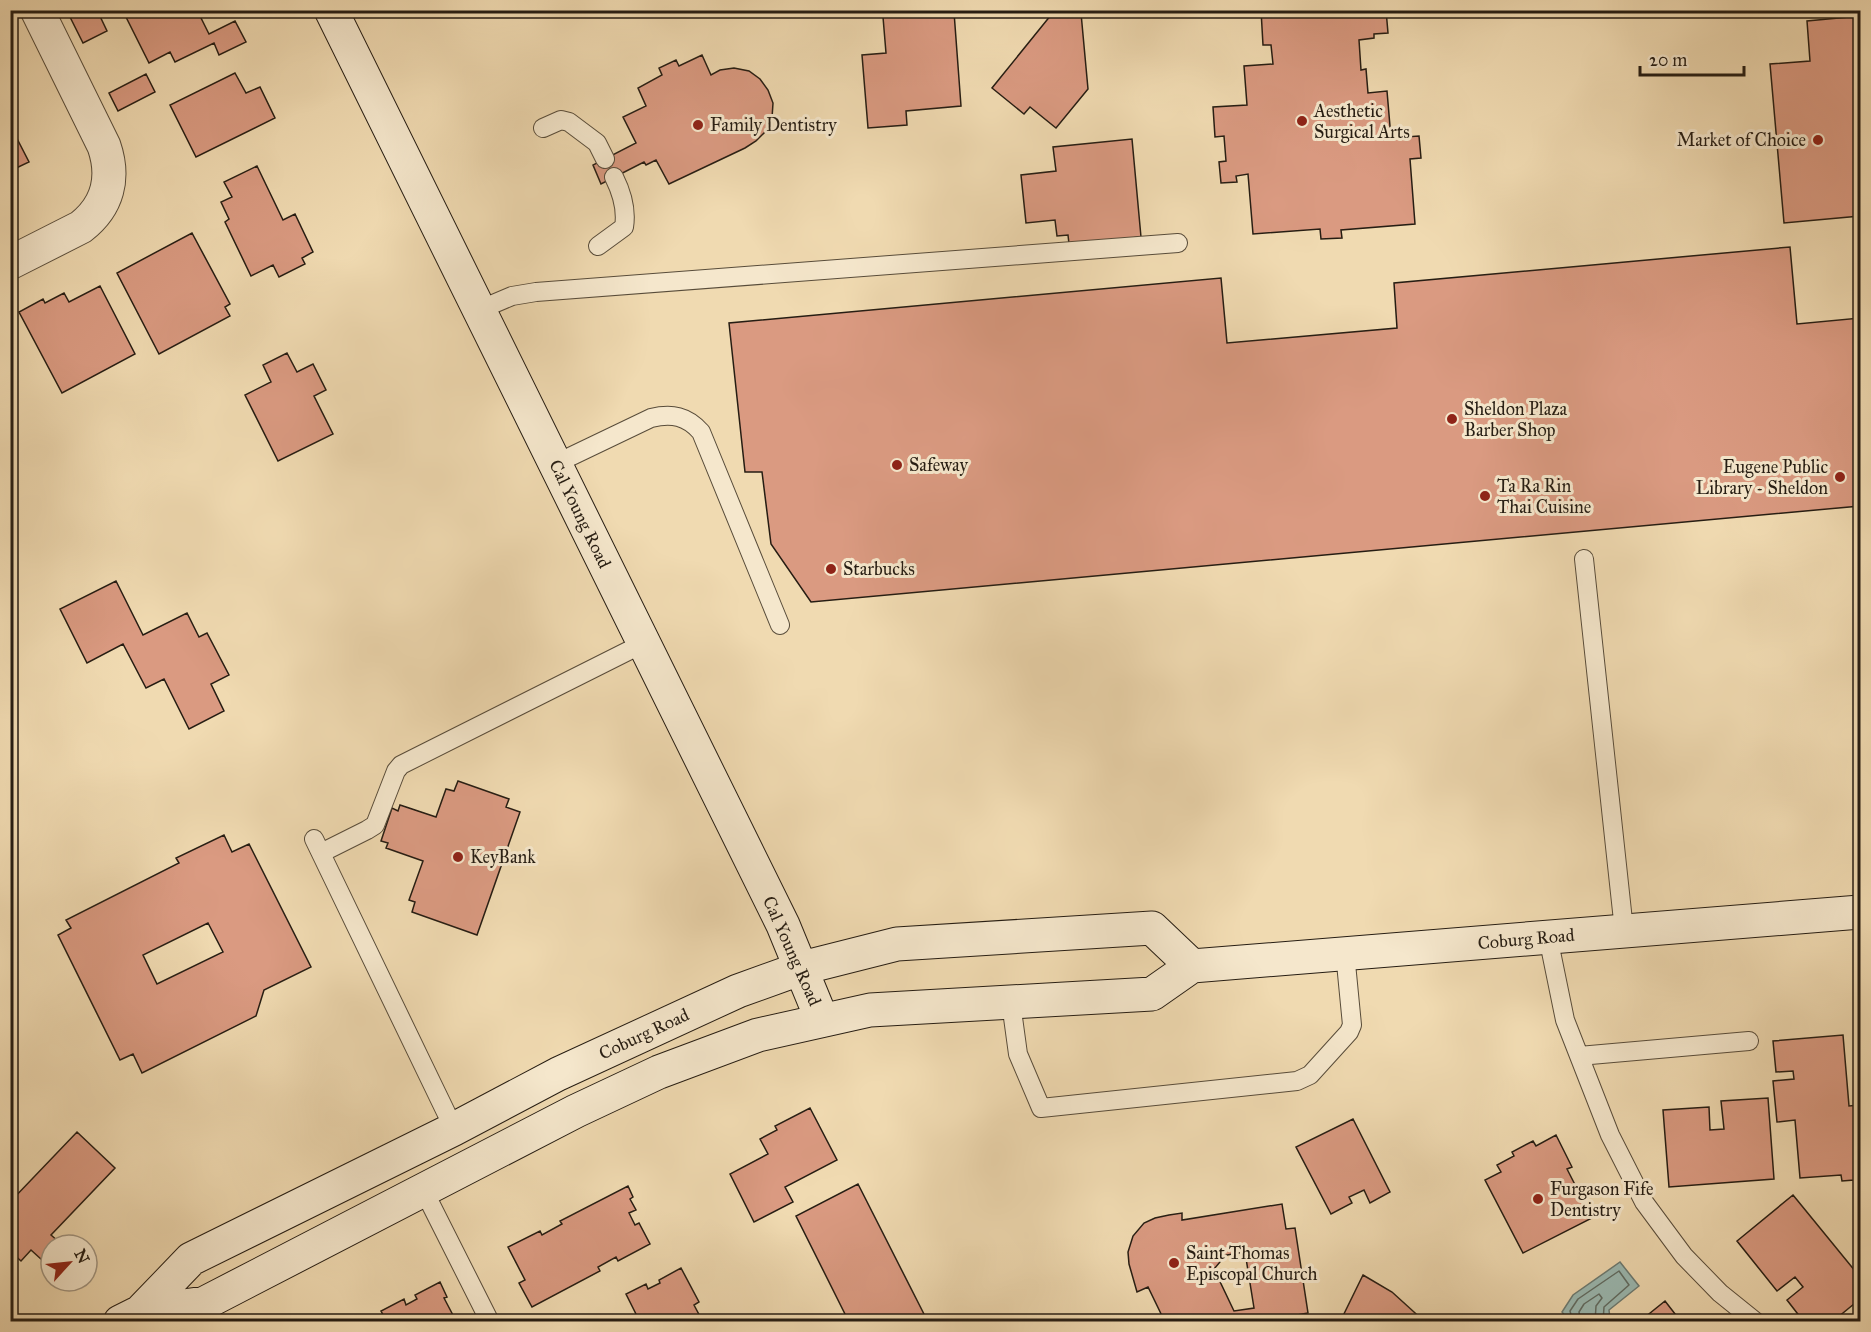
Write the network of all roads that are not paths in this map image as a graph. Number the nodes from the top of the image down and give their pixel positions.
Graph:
1 (37, 10) edge
2 (331, 10) edge
3 (543, 128) dead end
4 (605, 159) dead end
5 (614, 177) dead end
6 (1178, 243) dead end
7 (598, 246) dead end
8 (10, 263) edge
9 (478, 310) junction
10 (555, 464) junction
11 (1584, 559) dead end
12 (780, 625) dead end
13 (644, 643) junction
14 (1860, 912) edge
15 (1624, 930) junction
16 (1548, 937) junction
17 (1345, 953) junction
18 (1192, 966) junction
19 (802, 968) junction
20 (1011, 1003) junction
21 (822, 1020) junction
22 (1749, 1041) dead end
23 (1579, 1056) junction
24 (454, 1129) junction
25 (424, 1191) junction
26 (135, 1318) edge
27 (490, 1322) edge
28 (1756, 1322) edge

1 - 8 main road
2 - 9 main road, Cal Young Road
3 - 4 lane
5 - 7 lane
6 - 9 lane
9 - 10 main road, Cal Young Road
10 - 12 lane
10 - 13 main road, Cal Young Road
11 - 15 lane
13 - 19 main road, Cal Young Road
13 - 24 lane
14 - 15 main road, Coburg Road
15 - 16 main road, Coburg Road
16 - 17 main road, Coburg Road
16 - 23 lane
17 - 18 main road, Coburg Road
17 - 20 lane
18 - 19 main road, Coburg Road
18 - 20 main road, Coburg Road
19 - 21 main road, Cal Young Road
19 - 24 main road, Coburg Road
20 - 21 main road, Coburg Road
21 - 25 main road, Coburg Road
22 - 23 lane
23 - 28 lane
24 - 26 main road, Coburg Road
25 - 26 main road, Coburg Road
25 - 27 lane

